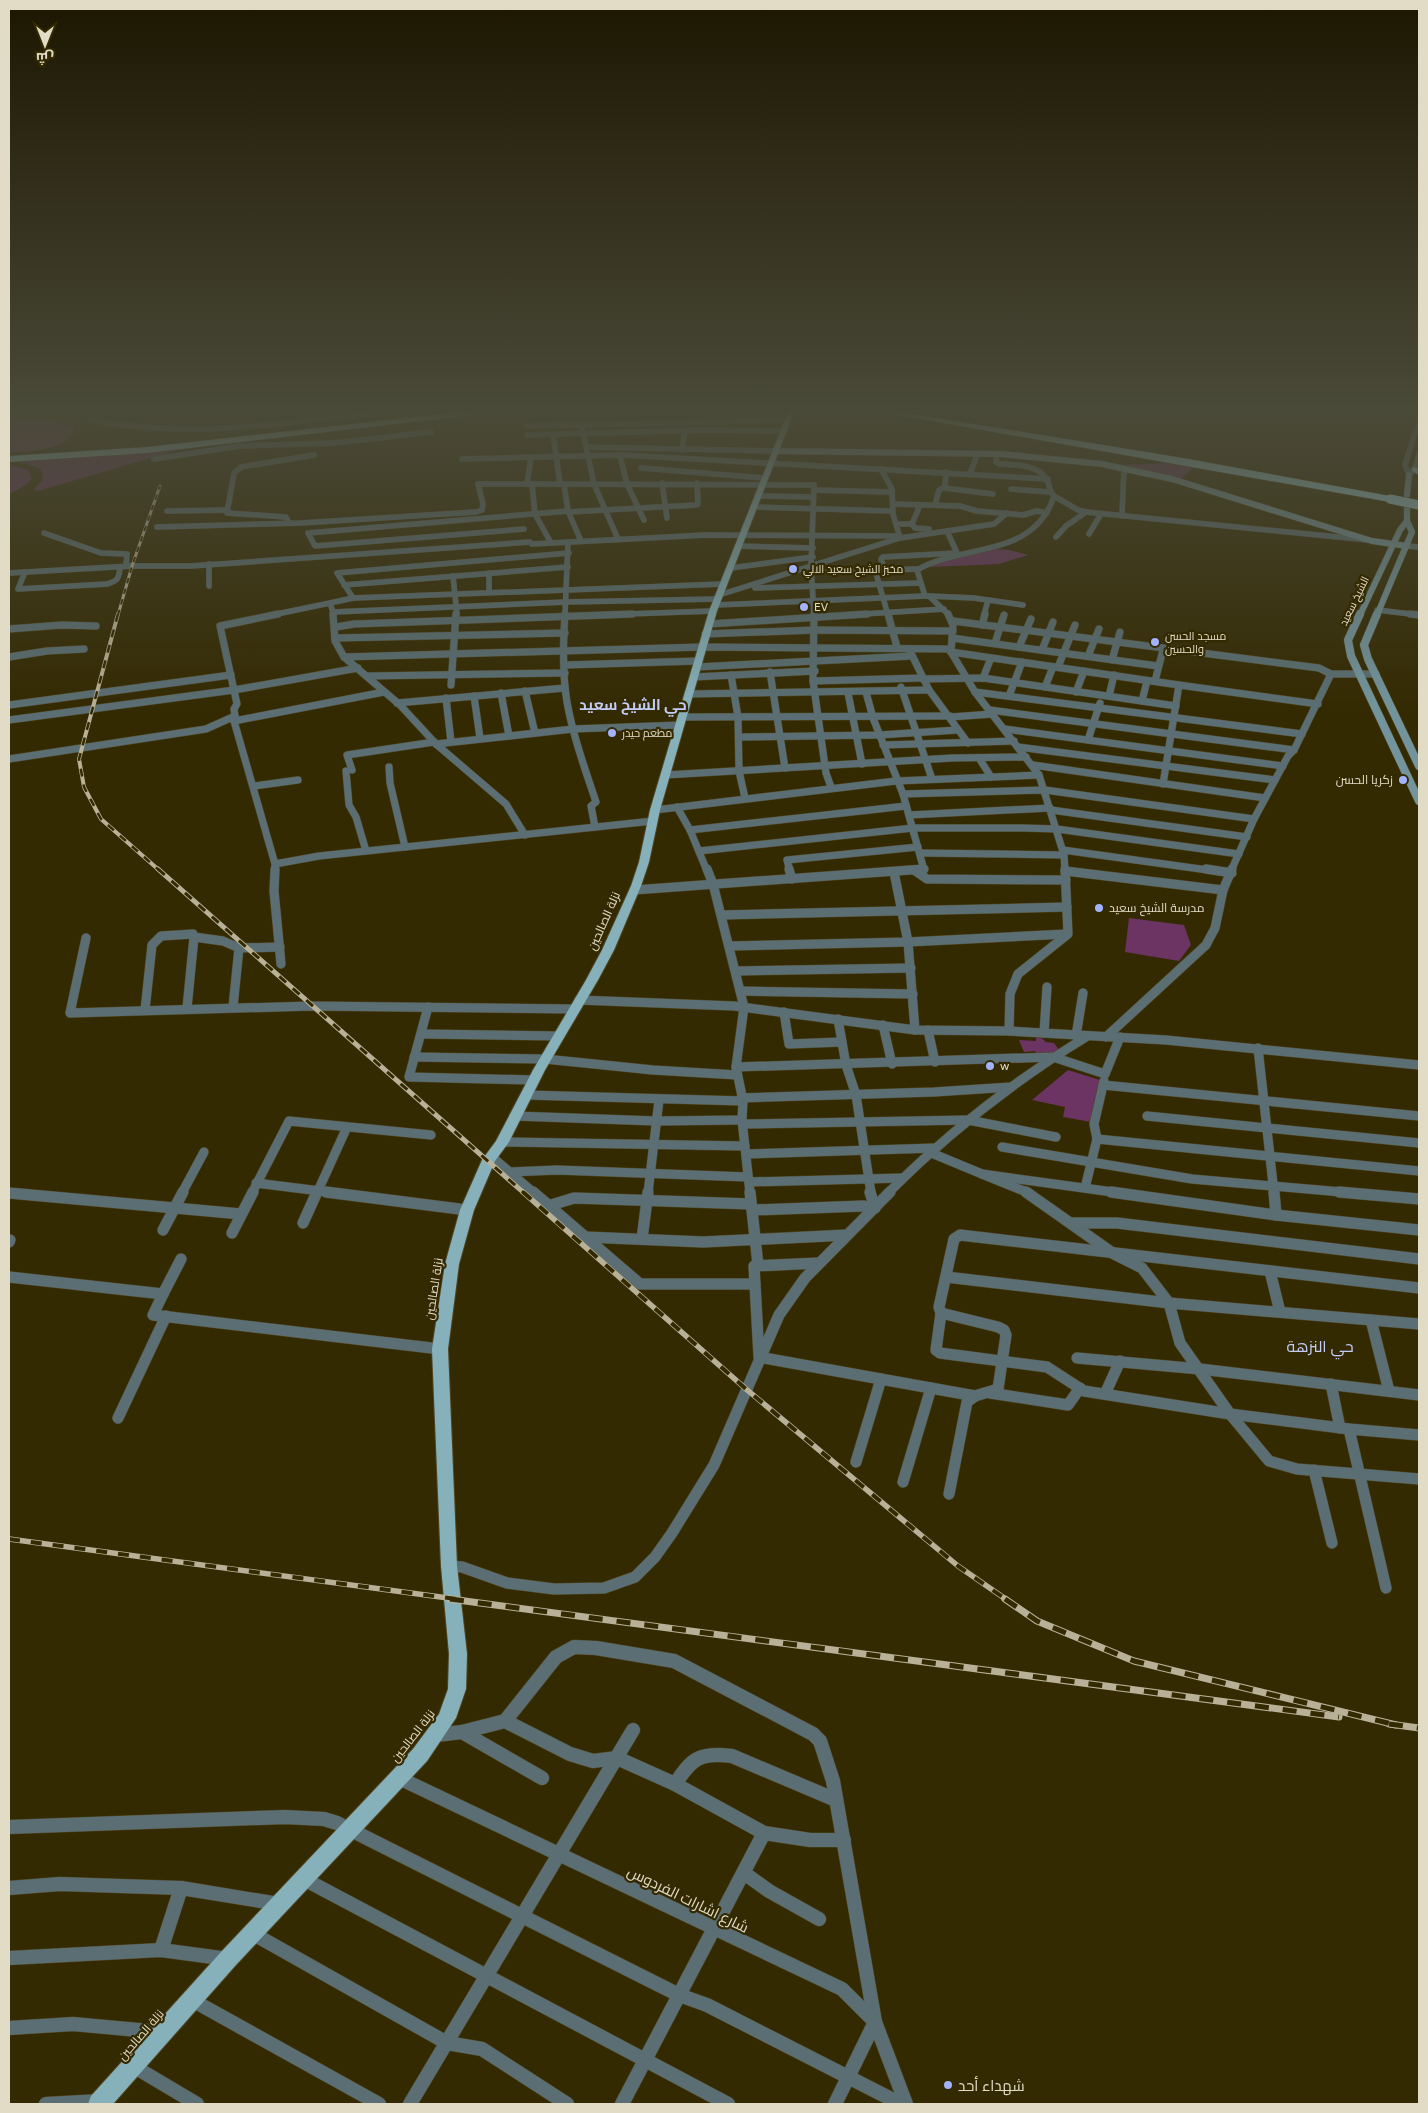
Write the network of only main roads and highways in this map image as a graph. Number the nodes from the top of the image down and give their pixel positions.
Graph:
1 (752, 511) edge
2 (1276, 511) edge
3 (1407, 511) edge
4 (1408, 521) junction
5 (1395, 545) junction
6 (1407, 546) junction
7 (1419, 766) edge
8 (1419, 801) edge
9 (101, 2103) edge

1 - 9 main road, نزلة الصالحين
2 - 5 main road
3 - 4 main road
4 - 5 main road, الشيخ سعيد
4 - 6 main road, الشيخ سعيد
5 - 6 main road
5 - 8 main road, الشيخ سعيد
6 - 7 main road, الشيخ سعيد

